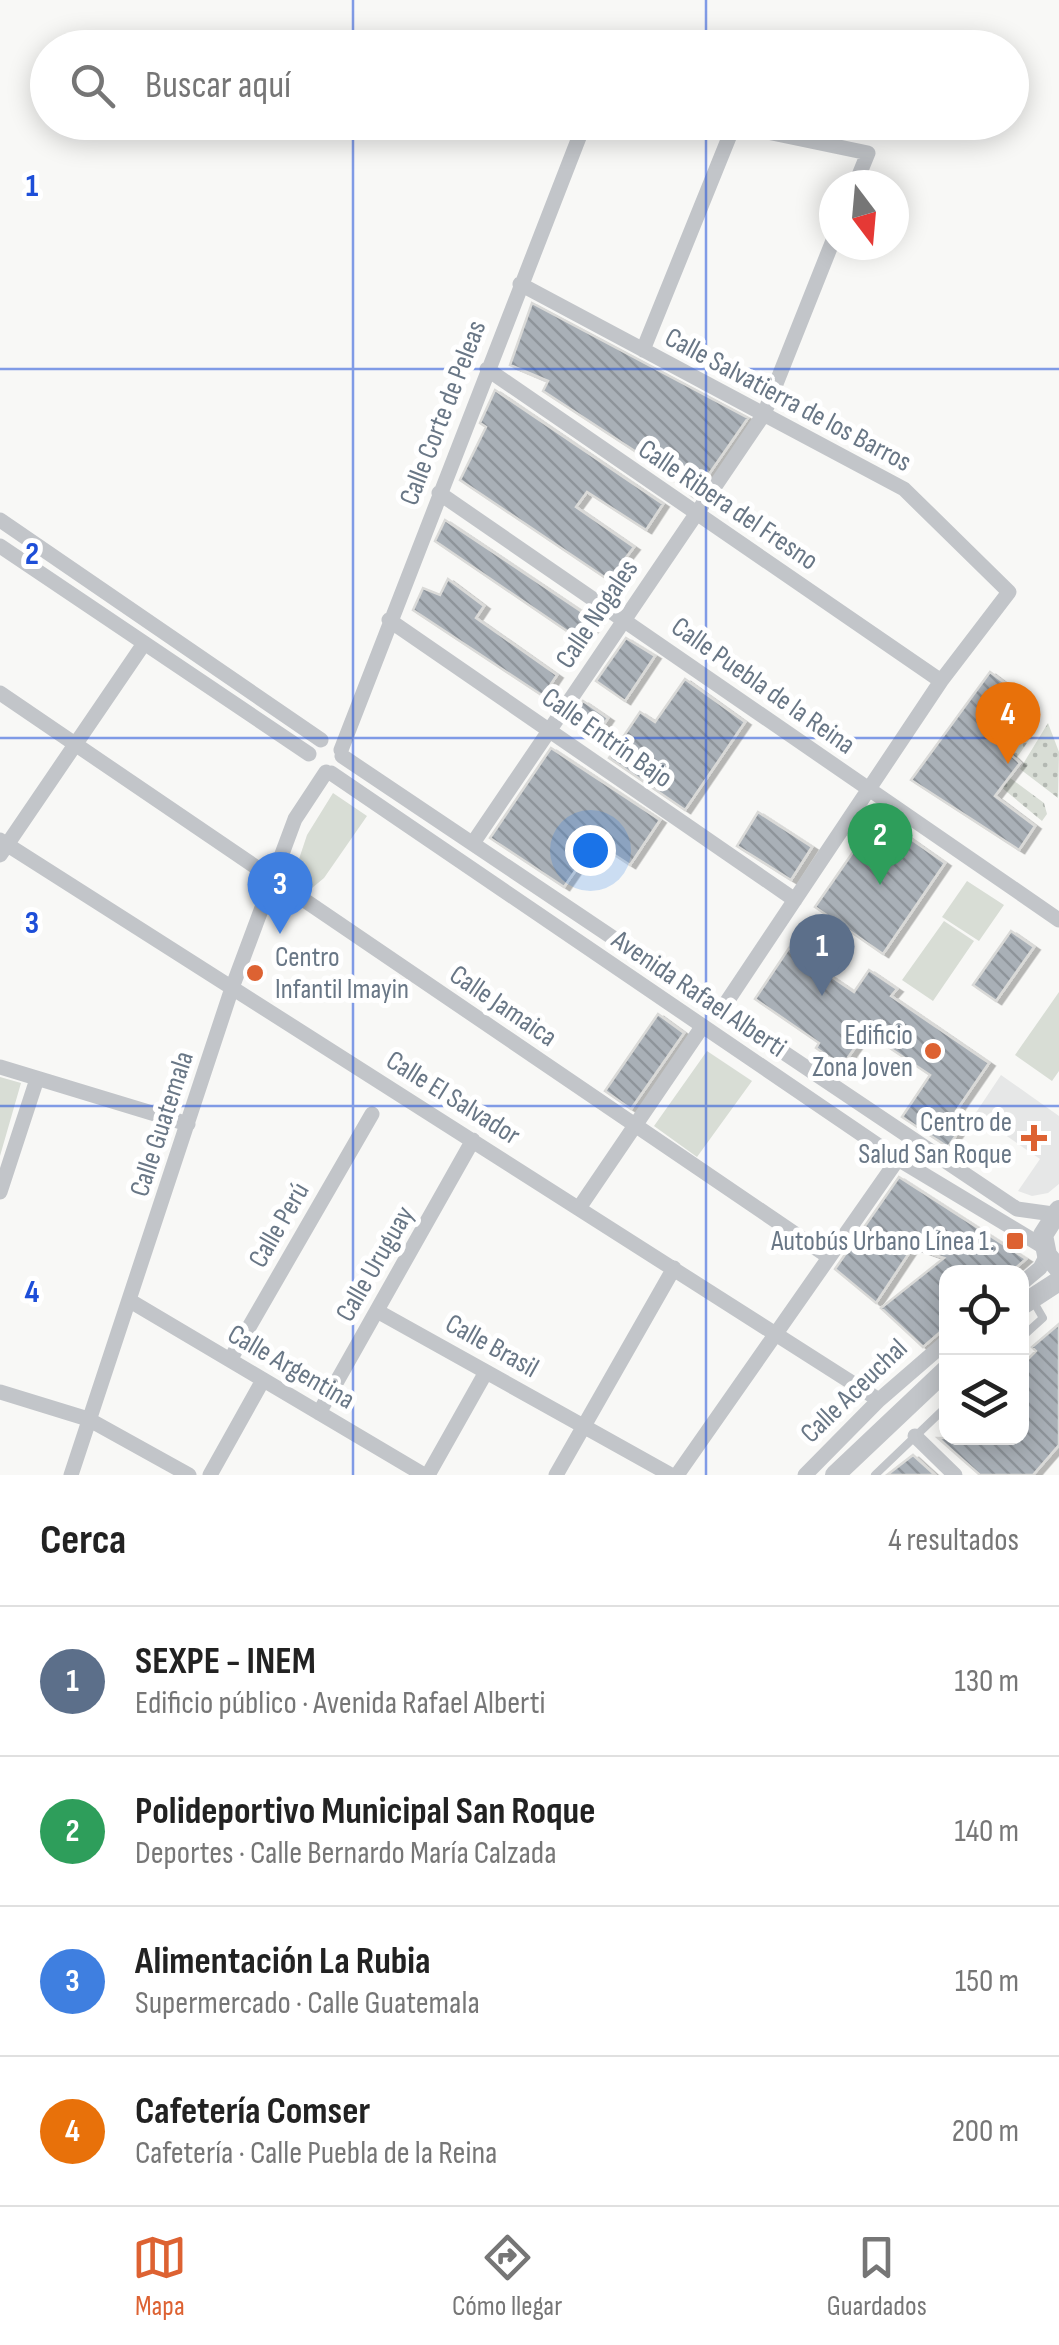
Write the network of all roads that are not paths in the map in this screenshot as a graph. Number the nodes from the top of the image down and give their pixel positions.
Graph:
1 (579, 140) edge
2 (728, 140) edge
3 (806, 140) edge
4 (861, 170) edge
5 (825, 260) edge
6 (520, 284) junction
7 (643, 350) junction
8 (487, 370) junction
9 (764, 414) junction
10 (438, 492) junction
11 (696, 513) junction
12 (0, 520) edge
13 (0, 546) edge
14 (622, 619) junction
15 (389, 620) junction
16 (143, 645) junction
17 (941, 681) junction
18 (0, 694) edge
19 (349, 722) junction
20 (550, 729) junction
21 (324, 740) junction
22 (76, 745) junction
23 (342, 753) junction
24 (310, 758) junction
25 (329, 772) junction
26 (869, 790) junction
27 (310, 791) junction
28 (474, 843) junction
29 (2, 846) edge
30 (273, 879) junction
31 (795, 900) junction
32 (1059, 920) edge
33 (232, 988) junction
34 (720, 1012) junction
35 (702, 1027) junction
36 (828, 1063) dead end
37 (0, 1067) edge
38 (819, 1078) junction
39 (37, 1079) junction
40 (372, 1114) dead end
41 (188, 1124) junction
42 (634, 1126) junction
43 (473, 1140) junction
44 (898, 1159) junction
45 (0, 1192) edge
46 (579, 1208) junction
47 (1056, 1212) edge
48 (829, 1257) junction
49 (1052, 1263) edge
50 (674, 1268) junction
51 (1029, 1289) edge
52 (1029, 1301) edge
53 (132, 1302) junction
54 (376, 1311) junction
55 (1029, 1331) edge
56 (776, 1334) junction
57 (939, 1352) edge
58 (230, 1360) junction
59 (486, 1372) junction
60 (939, 1376) edge
61 (262, 1380) junction
62 (0, 1392) edge
63 (879, 1400) junction
64 (319, 1413) junction
65 (939, 1413) edge
66 (88, 1420) junction
67 (583, 1425) junction
68 (915, 1436) junction
69 (857, 1452) junction
70 (877, 1473) edge
71 (71, 1475) edge
72 (189, 1475) edge
73 (210, 1475) edge
74 (426, 1475) edge
75 (556, 1475) edge
76 (674, 1475) edge
77 (806, 1475) edge
78 (836, 1475) edge
79 (956, 1475) edge

1 - 6 street, Calle Corte de Peleas
2 - 7 street
3 - 4 street
5 - 9 street, Calle Nogales
6 - 7 street, Calle Salvatierra de los Barros
6 - 8 street, Calle Corte de Peleas
7 - 9 street, Calle Salvatierra de los Barros
8 - 10 street, Calle Corte de Peleas
8 - 11 street, Calle Ribera del Fresno
9 - 11 street, Calle Nogales
9 - 17 street, Calle Salvatierra de los Barros
10 - 14 street, Calle Puebla de la Reina
10 - 15 street, Calle Corte de Peleas
11 - 14 street, Calle Nogales
11 - 17 street, Calle Ribera del Fresno
12 - 21 street
13 - 16 street
14 - 20 street, Calle Nogales
14 - 26 street, Calle Puebla de la Reina
15 - 19 street, Calle Corte de Peleas
15 - 20 street, Calle Entrín Bajo
16 - 22 street
16 - 24 street
17 - 26 street
18 - 22 street, Calle Jamaica
19 - 21 street, Calle Corte de Peleas
19 - 23 street, Calle Corte de Peleas
20 - 28 street, Calle Nogales
20 - 31 street, Calle Entrín Bajo
21 - 23 street, Avenida Rafael Alberti
21 - 24 street, Calle Corte de Peleas
22 - 29 street
22 - 30 street, Calle Jamaica
23 - 25 street, Calle Corte de Peleas
23 - 28 street, Avenida Rafael Alberti
24 - 25 street, Avenida Rafael Alberti
24 - 27 street, Calle Guatemala
25 - 27 street, Calle Guatemala
25 - 35 street, Avenida Rafael Alberti
26 - 31 street
26 - 32 street, Calle Puebla de la Reina
27 - 30 street, Calle Guatemala
28 - 34 street, Avenida Rafael Alberti
29 - 33 street, Calle El Salvador
30 - 33 street, Calle Guatemala
30 - 42 street, Calle Jamaica
31 - 34 street
33 - 41 street, Calle Guatemala
33 - 43 street, Calle El Salvador
34 - 38 street, Avenida Rafael Alberti
35 - 42 street
35 - 44 street, Avenida Rafael Alberti
36 - 38 lane
37 - 39 street
38 - 47 street, Avenida Rafael Alberti
39 - 41 street
39 - 45 street
40 - 58 street, Calle Perú
41 - 53 street, Calle Guatemala
42 - 46 street
42 - 48 street, Calle Jamaica
43 - 46 street, Calle El Salvador
43 - 54 street, Calle Uruguay
44 - 48 street
44 - 49 street, Avenida Rafael Alberti
46 - 50 street, Calle El Salvador
47 - 49 street
48 - 56 street
49 - 51 street
50 - 56 street, Calle El Salvador
50 - 67 street
52 - 55 lane
53 - 58 street, Calle Argentina
53 - 66 street, Calle Guatemala
54 - 59 street, Calle Brasil
54 - 64 street, Calle Uruguay
56 - 63 street, Calle El Salvador
56 - 76 street
57 - 63 street, Calle Aceuchal
58 - 61 street, Calle Argentina
59 - 67 street, Calle Brasil
59 - 74 street
60 - 69 street, Calle Aceuchal
61 - 64 street, Calle Argentina
61 - 73 street
62 - 66 street
63 - 77 street, Calle Aceuchal
64 - 74 street, Calle Argentina
65 - 68 lane
66 - 71 street, Calle Guatemala
66 - 72 street
67 - 75 street
67 - 76 street
68 - 70 lane
68 - 79 street
69 - 70 lane
69 - 78 street, Calle Aceuchal

